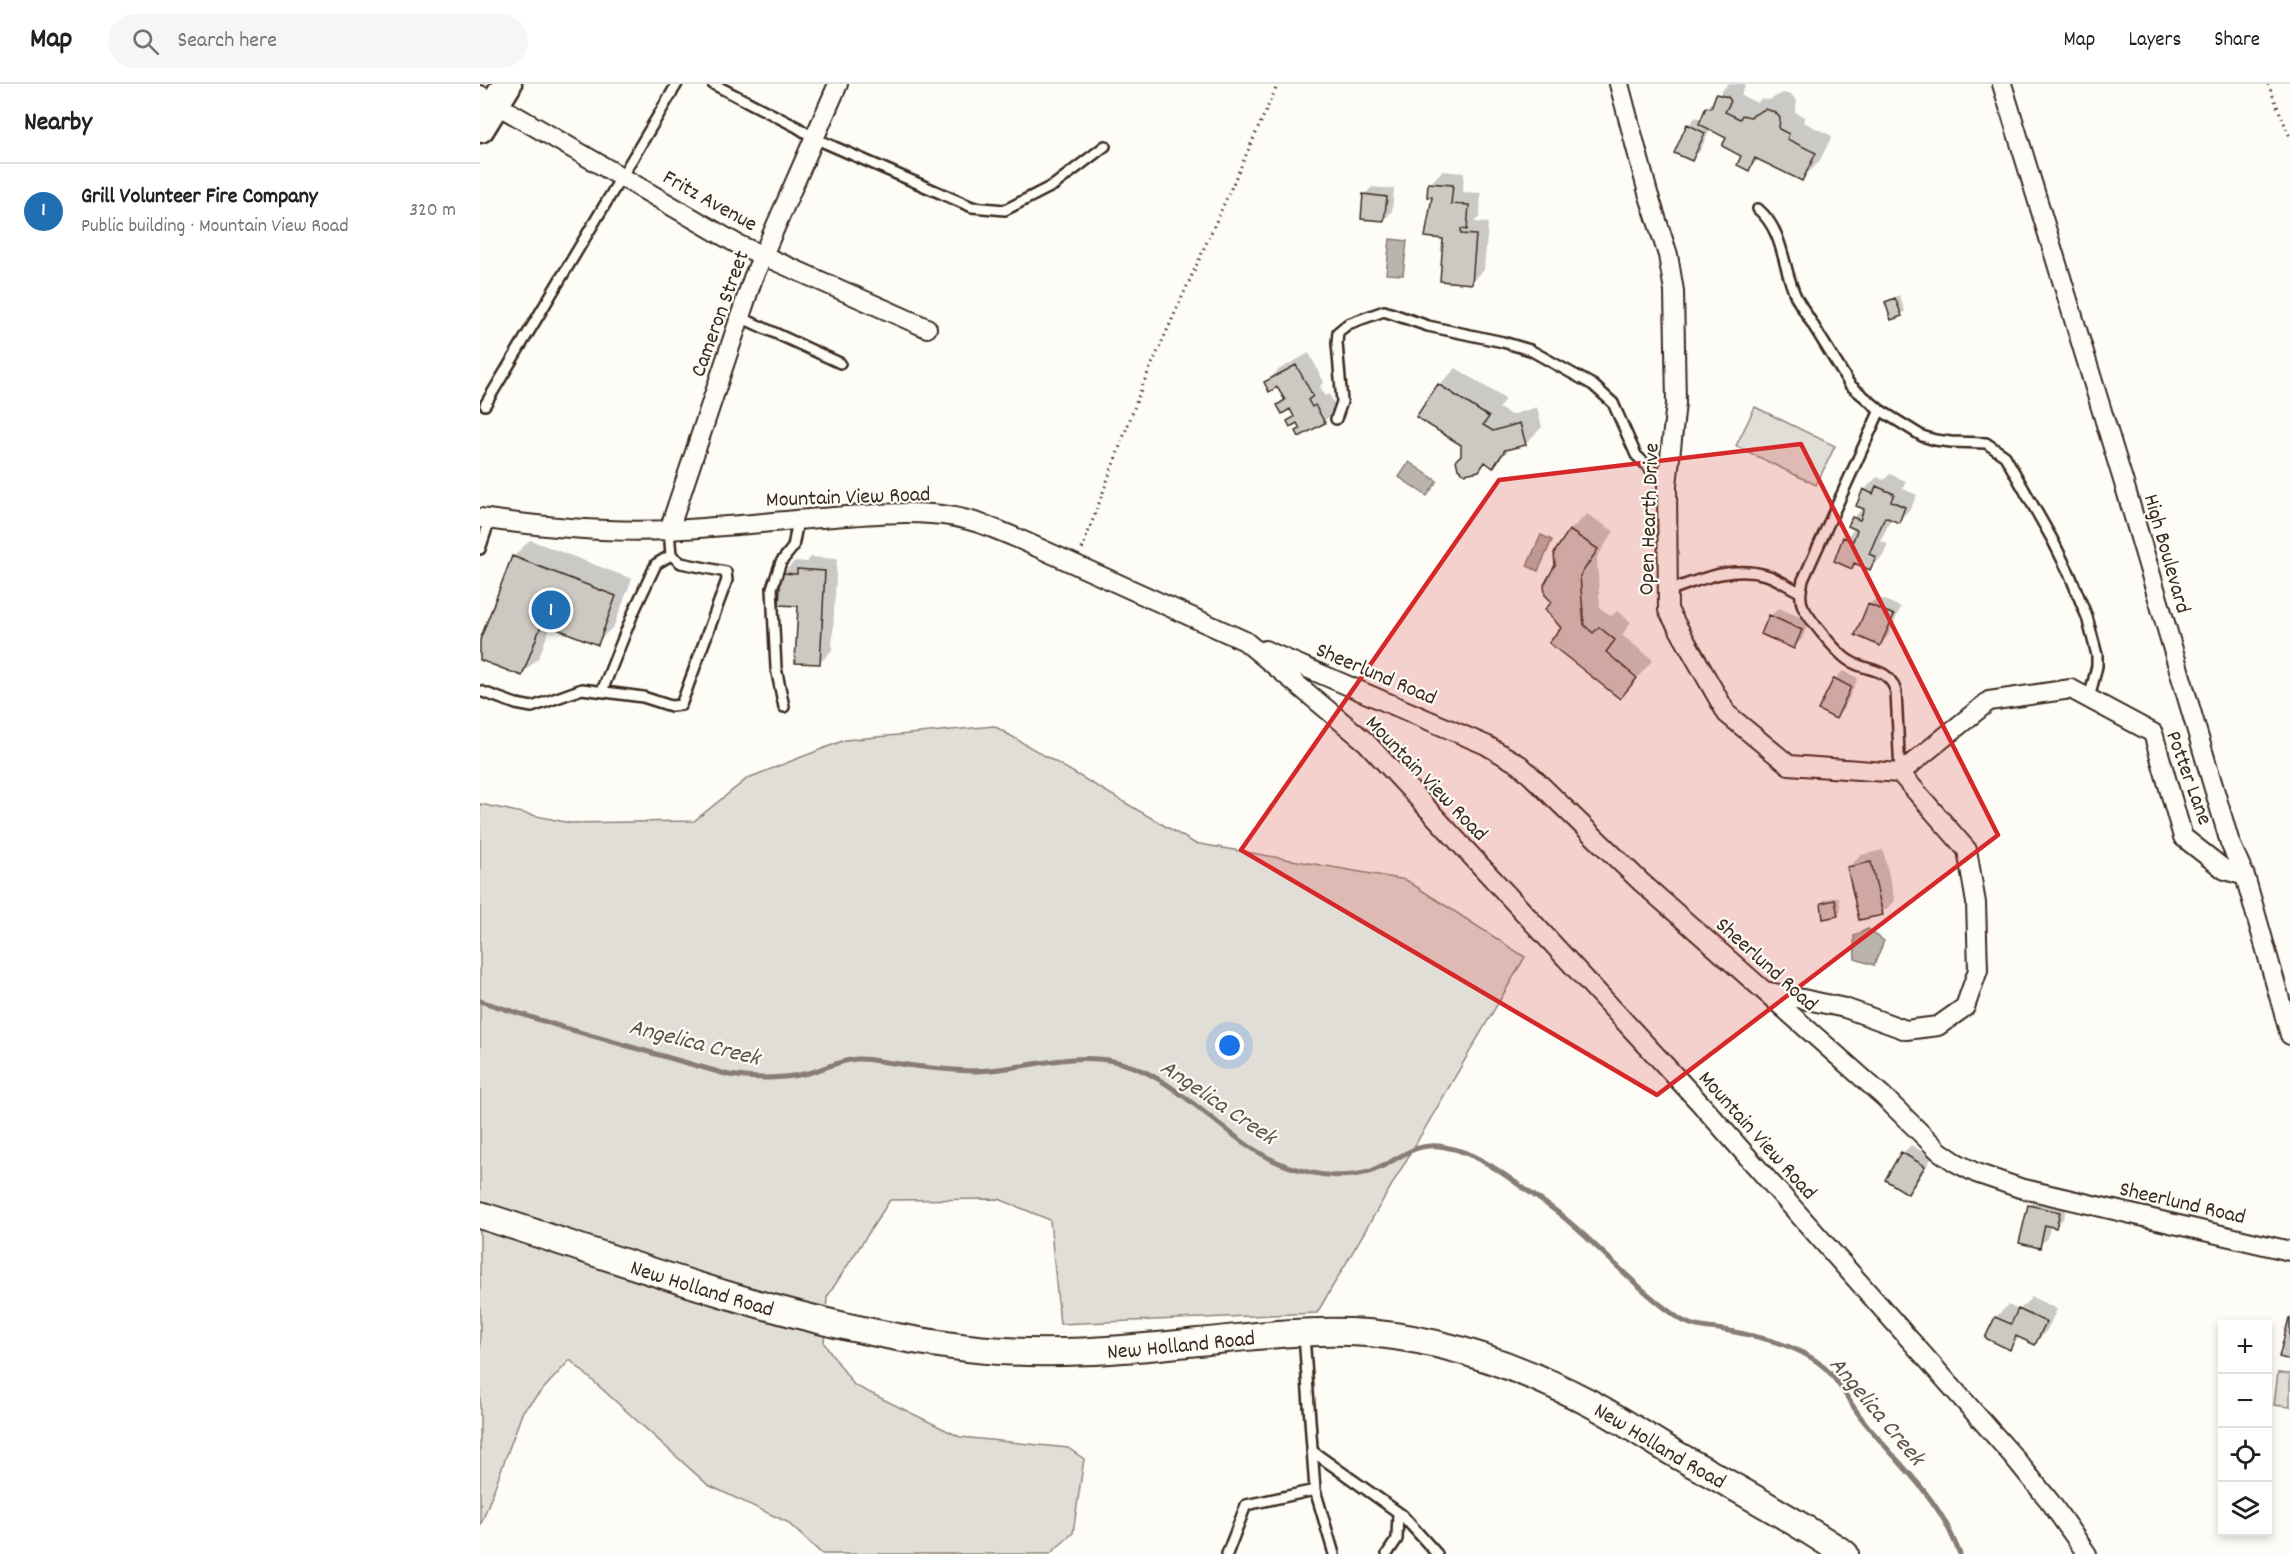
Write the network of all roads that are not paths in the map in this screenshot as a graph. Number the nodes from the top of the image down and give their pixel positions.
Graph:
1 (677, 84) edge
2 (713, 84) edge
3 (838, 84) edge
4 (1619, 84) edge
5 (2002, 84) edge
6 (494, 94) edge
7 (480, 128) edge
8 (814, 138) junction
9 (1104, 146) dead end
10 (622, 177) junction
11 (1758, 209) dead end
12 (764, 255) junction
13 (740, 317) junction
14 (927, 328) dead end
15 (840, 363) dead end
16 (485, 405) dead end
17 (1880, 410) junction
18 (1336, 419) dead end
19 (1667, 485) junction
20 (485, 518) edge
21 (798, 520) junction
22 (669, 530) junction
23 (480, 549) edge
24 (671, 555) junction
25 (1668, 591) junction
26 (1800, 592) junction
27 (1245, 641) junction
28 (480, 691) edge
29 (602, 691) junction
30 (2090, 699) junction
31 (784, 707) dead end
32 (1900, 773) junction
33 (2245, 876) junction
34 (1765, 991) junction
35 (2290, 1035) edge
36 (480, 1215) edge
37 (2290, 1251) edge
38 (1304, 1333) junction
39 (1312, 1451) junction
40 (1315, 1490) junction
41 (1398, 1512) junction
42 (1227, 1554) edge
43 (1336, 1554) edge
44 (1387, 1554) edge
45 (1437, 1554) edge
46 (1845, 1554) edge
47 (2087, 1554) edge

1 - 10 lane
2 - 8 lane
3 - 8 street, Cameron Street
4 - 19 street, Open Hearth Drive
5 - 33 street, High Boulevard
6 - 7 main road
6 - 10 street, Fritz Avenue
8 - 9 lane
8 - 12 street, Cameron Street
10 - 12 street, Fritz Avenue
10 - 16 lane
11 - 17 lane
12 - 13 street, Cameron Street
12 - 14 street, Fritz Avenue
13 - 15 lane
13 - 22 street, Cameron Street
17 - 26 lane
17 - 30 lane
18 - 19 lane
19 - 25 street, Open Hearth Drive
20 - 22 street, Mountain View Road
20 - 23 lane
21 - 22 street, Mountain View Road
21 - 27 street, Mountain View Road
21 - 31 lane
22 - 24 lane
24 - 29 lane
24 - 29 lane
25 - 26 lane
25 - 32 street, Open Hearth Drive
26 - 32 lane
27 - 34 street, Sheerlund Road
27 - 47 street, Mountain View Road
28 - 29 lane
30 - 32 street, Potter Lane
30 - 33 street, Potter Lane
32 - 34 street
33 - 35 street, High Boulevard
34 - 37 street, Sheerlund Road
36 - 38 main road, New Holland Road
38 - 39 lane
38 - 46 main road, New Holland Road
39 - 40 lane
39 - 41 lane
40 - 42 lane
40 - 43 lane
41 - 44 lane
41 - 45 lane

